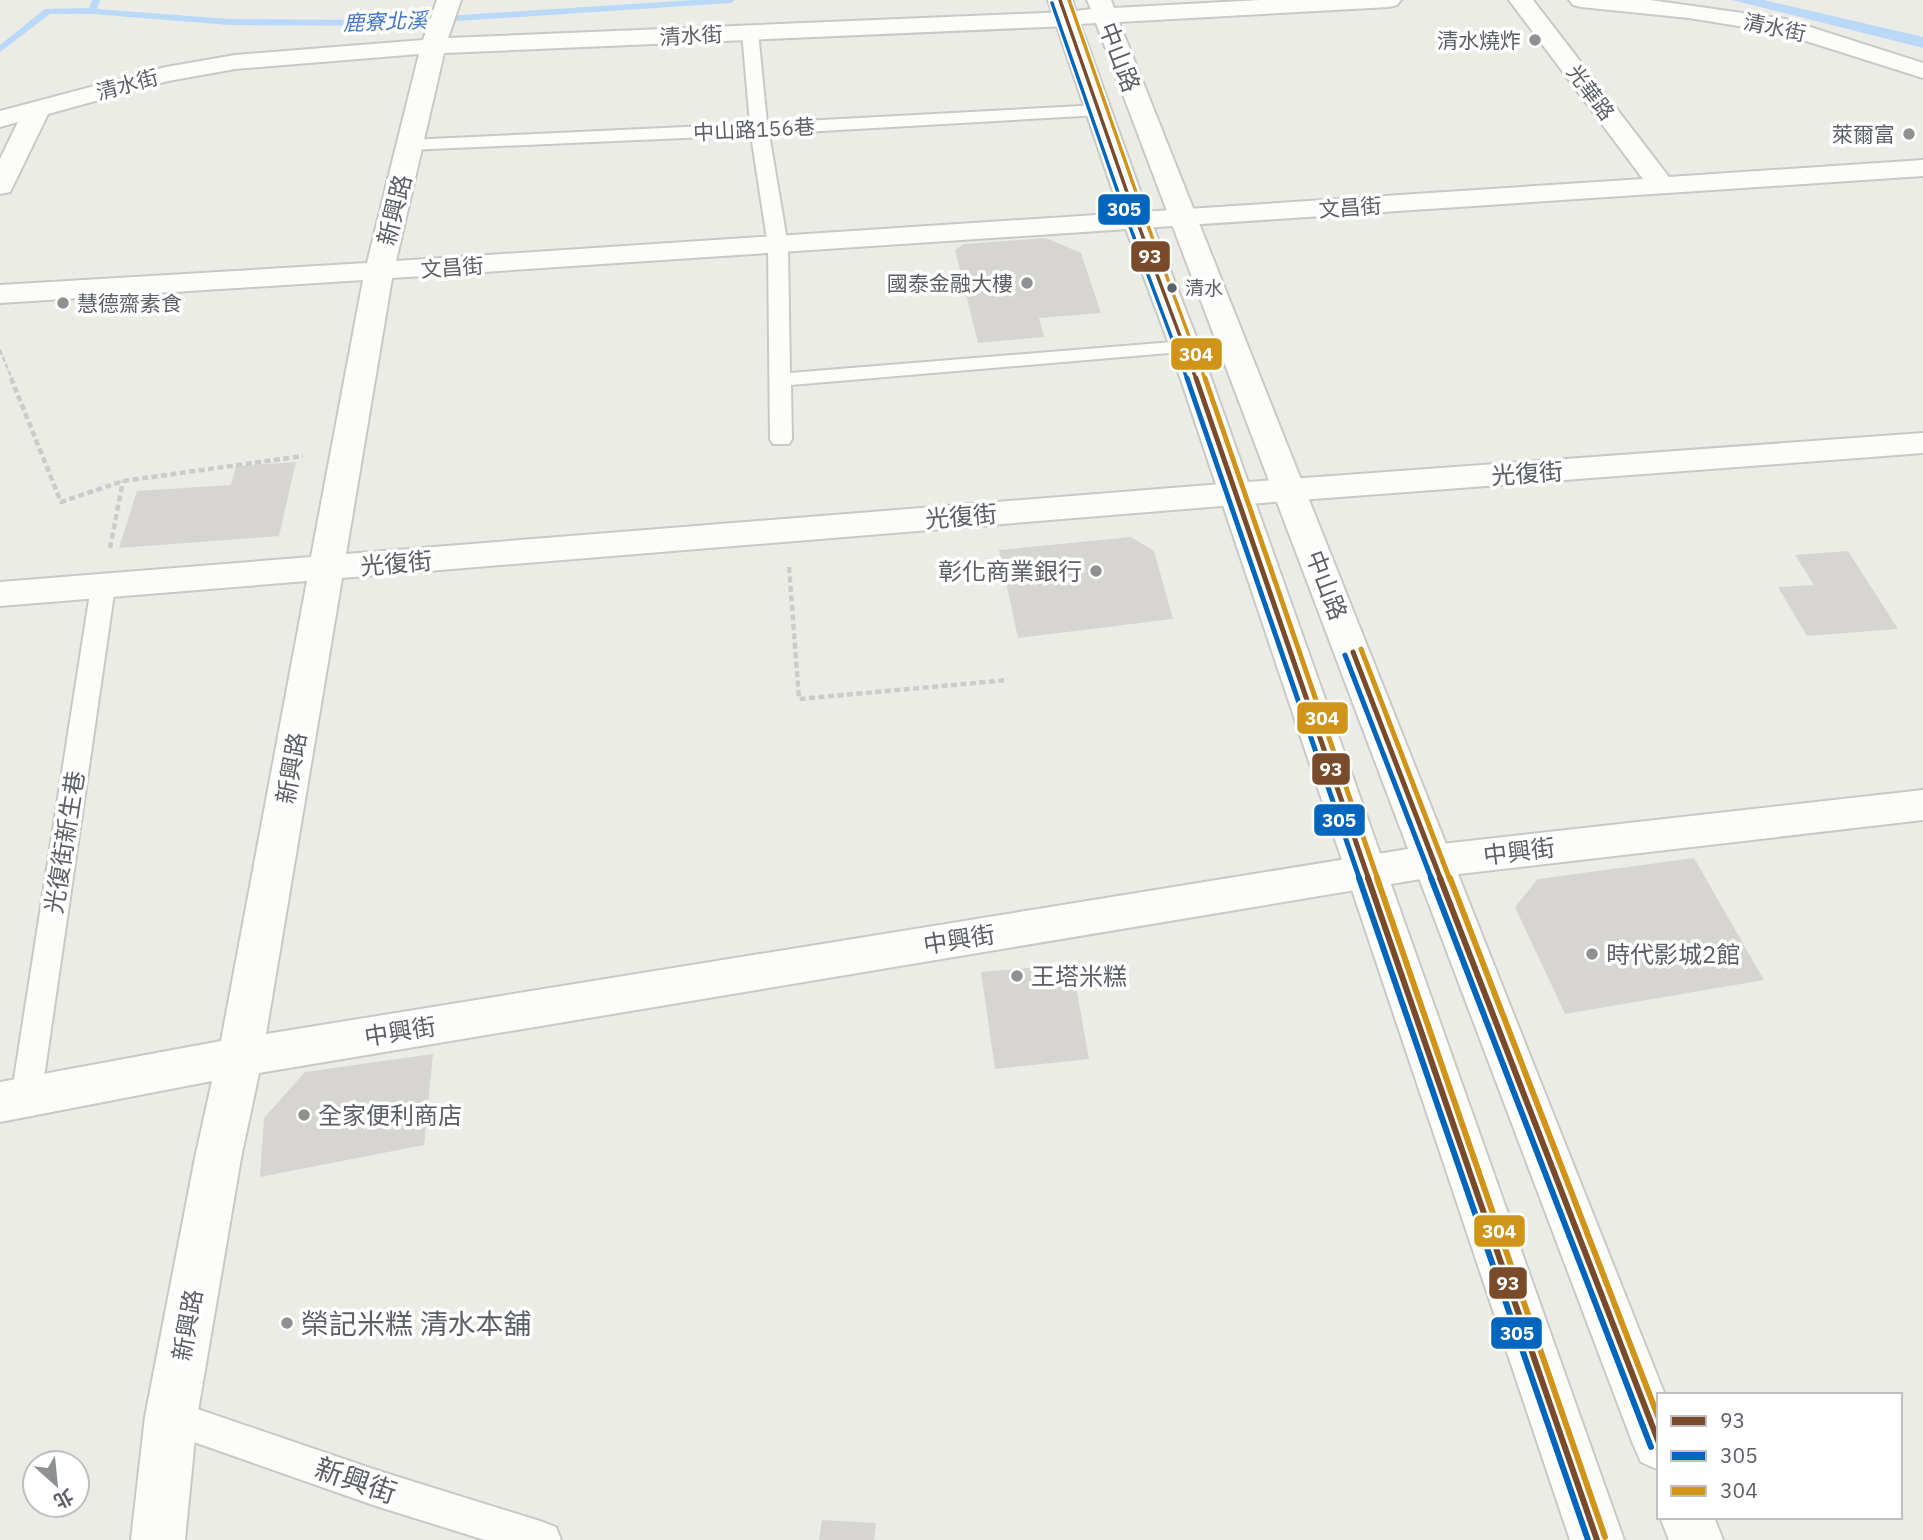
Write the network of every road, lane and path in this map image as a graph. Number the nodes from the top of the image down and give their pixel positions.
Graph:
1 (449, 0) edge
2 (1389, 0) edge
3 (1521, 0) edge
4 (1581, 0) edge
5 (1102, 8) edge
6 (1064, 9) edge
7 (750, 32) junction
8 (433, 46) junction
9 (1923, 71) edge
10 (38, 108) junction
11 (1099, 110) junction
12 (0, 119) edge
13 (759, 130) junction
14 (409, 145) junction
15 (1923, 168) edge
16 (1661, 185) junction
17 (0, 186) edge
18 (1182, 219) junction
19 (1137, 221) junction
20 (778, 246) junction
21 (379, 271) junction
22 (0, 295) edge
23 (1185, 347) junction
24 (0, 350) edge
25 (780, 380) junction
26 (781, 439) dead end
27 (1923, 443) edge
28 (349, 451) junction
29 (123, 481) junction
30 (1291, 491) junction
31 (1234, 494) junction
32 (786, 531) junction
33 (327, 569) junction
34 (103, 587) junction
35 (0, 594) edge
36 (1008, 680) dead end
37 (1923, 805) edge
38 (1433, 861) junction
39 (1367, 872) junction
40 (240, 1057) junction
41 (13, 1100) edge
42 (171, 1417) junction
43 (1657, 1439) edge
44 (1688, 1519) edge
45 (158, 1540) edge
46 (543, 1540) edge
47 (1597, 1540) edge
48 (1696, 1540) edge

1 - 8 street, 新興路
2 - 5 street, 清水街
3 - 16 street, 光華路
4 - 9 street, 清水街
5 - 6 street, 清水街
5 - 18 street, 中山路
6 - 7 street, 清水街
6 - 11 street, 中山路
7 - 8 street, 清水街
7 - 13 lane
8 - 10 street, 清水街
8 - 14 street, 新興路
10 - 12 street, 清水街
10 - 17 street
11 - 13 lane, 中山路156巷
11 - 19 street, 中山路
13 - 14 lane, 中山路156巷
13 - 20 lane
14 - 21 street, 新興路
15 - 16 street, 文昌街
16 - 18 street, 文昌街
18 - 19 street, 文昌街
18 - 30 street, 中山路
19 - 20 street, 文昌街
19 - 23 street, 中山路
20 - 21 street, 文昌街
20 - 25 lane
21 - 22 street, 文昌街
21 - 28 street, 新興路
23 - 25 lane
23 - 31 street, 中山路
24 - 29 path
25 - 26 lane
27 - 30 street, 光復街
28 - 29 path
28 - 33 street, 新興路
29 - 34 path
30 - 31 street, 光復街
30 - 38 street, 中山路
31 - 32 street, 光復街
31 - 39 street, 中山路
32 - 33 street, 光復街
32 - 36 path
33 - 34 street, 光復街
33 - 40 street, 新興路
34 - 35 street, 光復街
34 - 41 lane, 光復街新生巷
37 - 38 street, 中興街
38 - 39 street, 中興街
38 - 43 street, 中山路
39 - 40 street, 中興街
39 - 47 street, 中山路
40 - 41 street, 中興街
40 - 42 street, 新興路
42 - 45 street, 新興路
42 - 46 lane, 新興街
44 - 48 street

